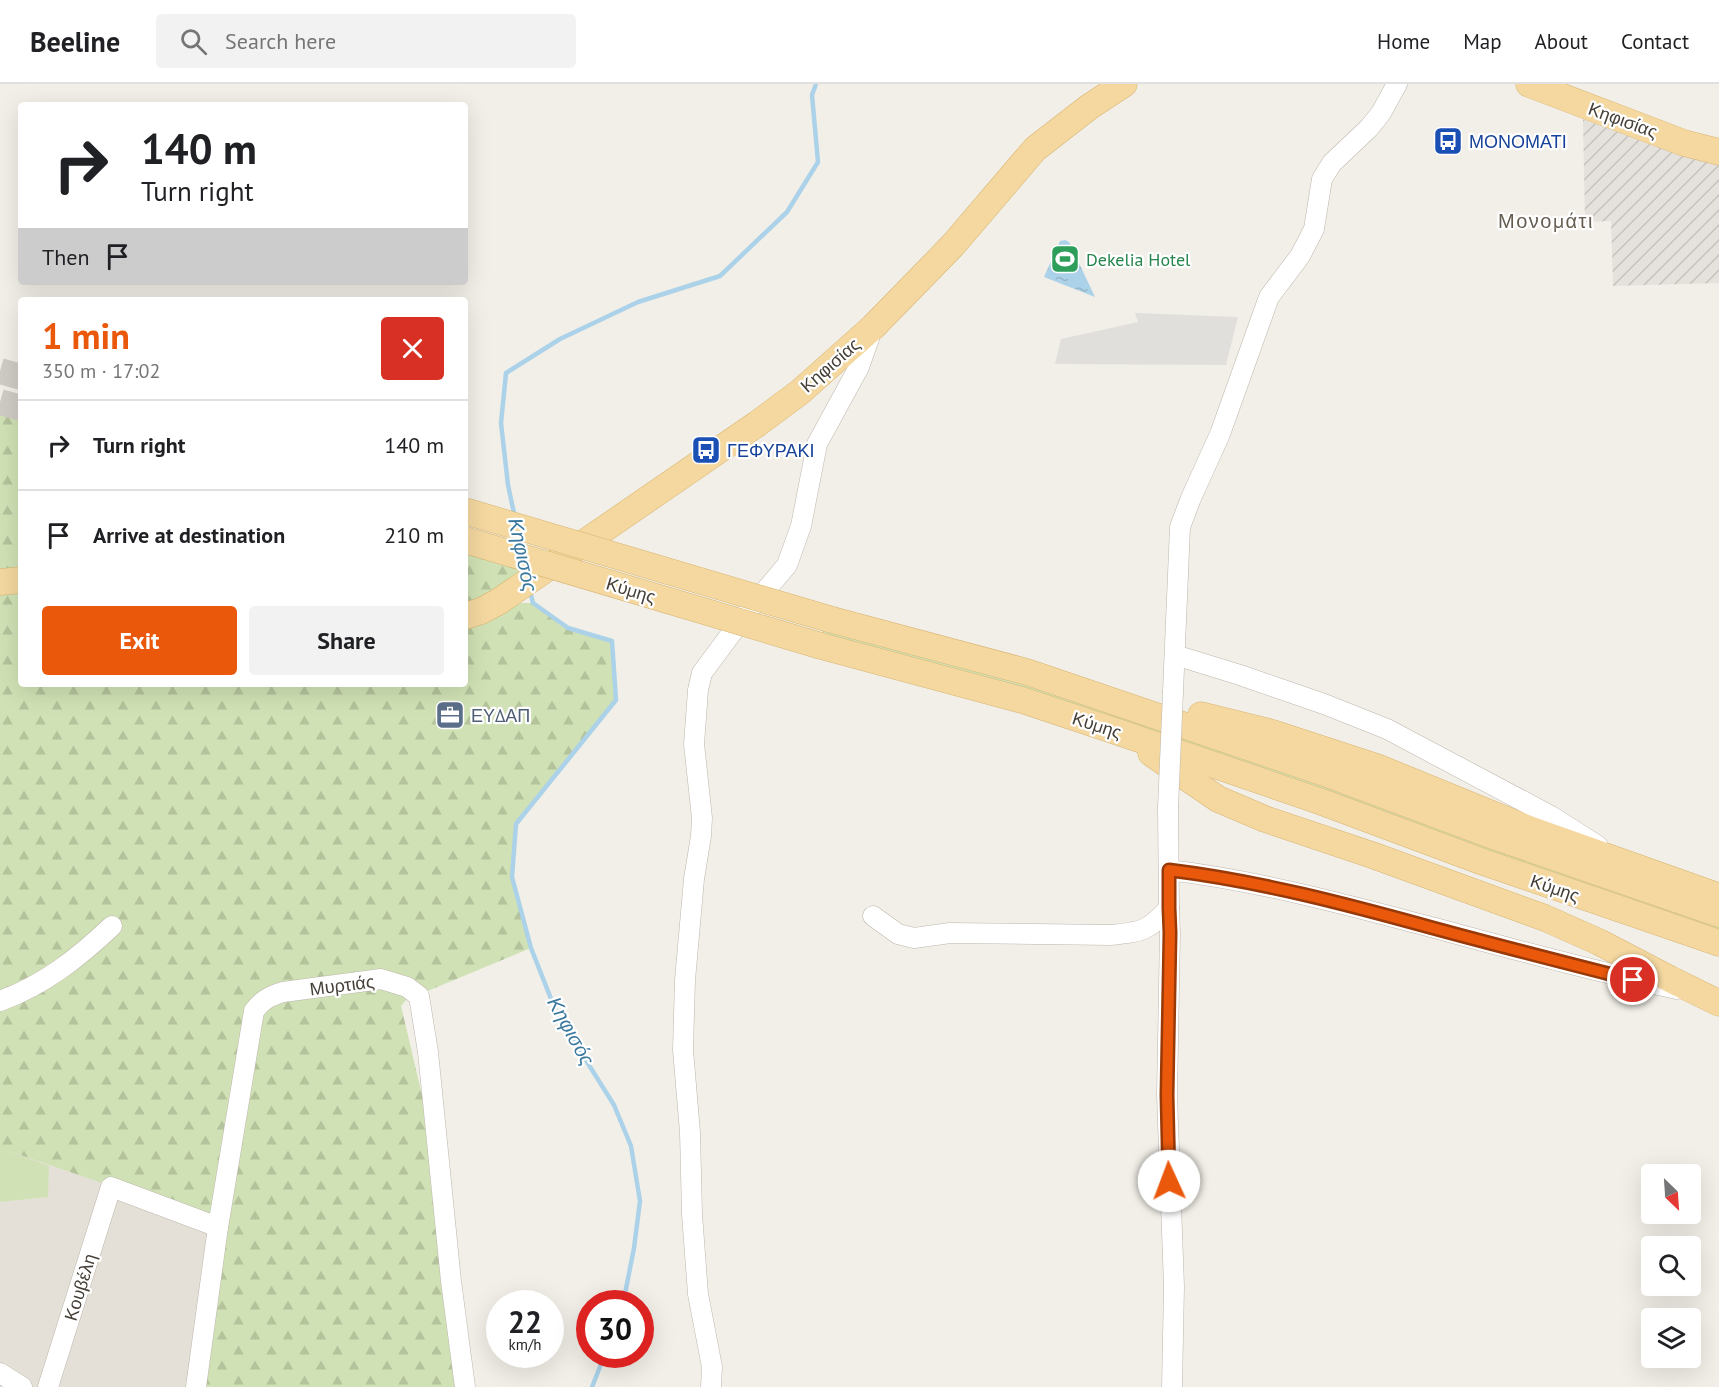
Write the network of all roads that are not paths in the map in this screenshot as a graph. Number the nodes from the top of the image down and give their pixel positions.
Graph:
1 (1124, 84) edge
2 (1397, 84) edge
3 (1529, 84) edge
4 (1719, 152) edge
5 (873, 327) junction
6 (468, 512) edge
7 (468, 541) edge
8 (18, 579) edge
9 (0, 582) edge
10 (468, 615) edge
11 (1175, 655) junction
12 (1127, 705) junction
13 (1121, 733) junction
14 (1626, 864) junction
15 (1169, 870) junction
16 (1719, 896) edge
17 (1169, 908) junction
18 (1719, 914) edge
19 (873, 916) dead end
20 (112, 926) dead end
21 (1719, 943) edge
22 (1710, 999) edge
23 (0, 1001) edge
24 (218, 1227) junction
25 (0, 1373) edge
26 (22, 1387) edge
27 (48, 1387) edge
28 (196, 1387) edge
29 (465, 1387) edge
30 (711, 1387) edge
31 (1172, 1387) edge

1 - 5 main road, Κηφισίας
2 - 11 street
3 - 4 main road, Κηφισίας
5 - 10 main road, Κηφισίας
5 - 30 street
6 - 12 main road, Κύμης, bridge
7 - 13 main road, Κύμης, bridge
8 - 9 main road
11 - 14 street
11 - 15 street, bridge
12 - 14 main road
12 - 18 main road, Κύμης
13 - 21 main road, Κύμης
13 - 22 main road
14 - 16 main road
15 - 17 street
15 - 22 street
17 - 19 street
17 - 31 street
20 - 23 street
24 - 27 street, Κουβέλη
24 - 28 street, Μυρτιάς
24 - 29 street, Μυρτιάς
25 - 26 street

